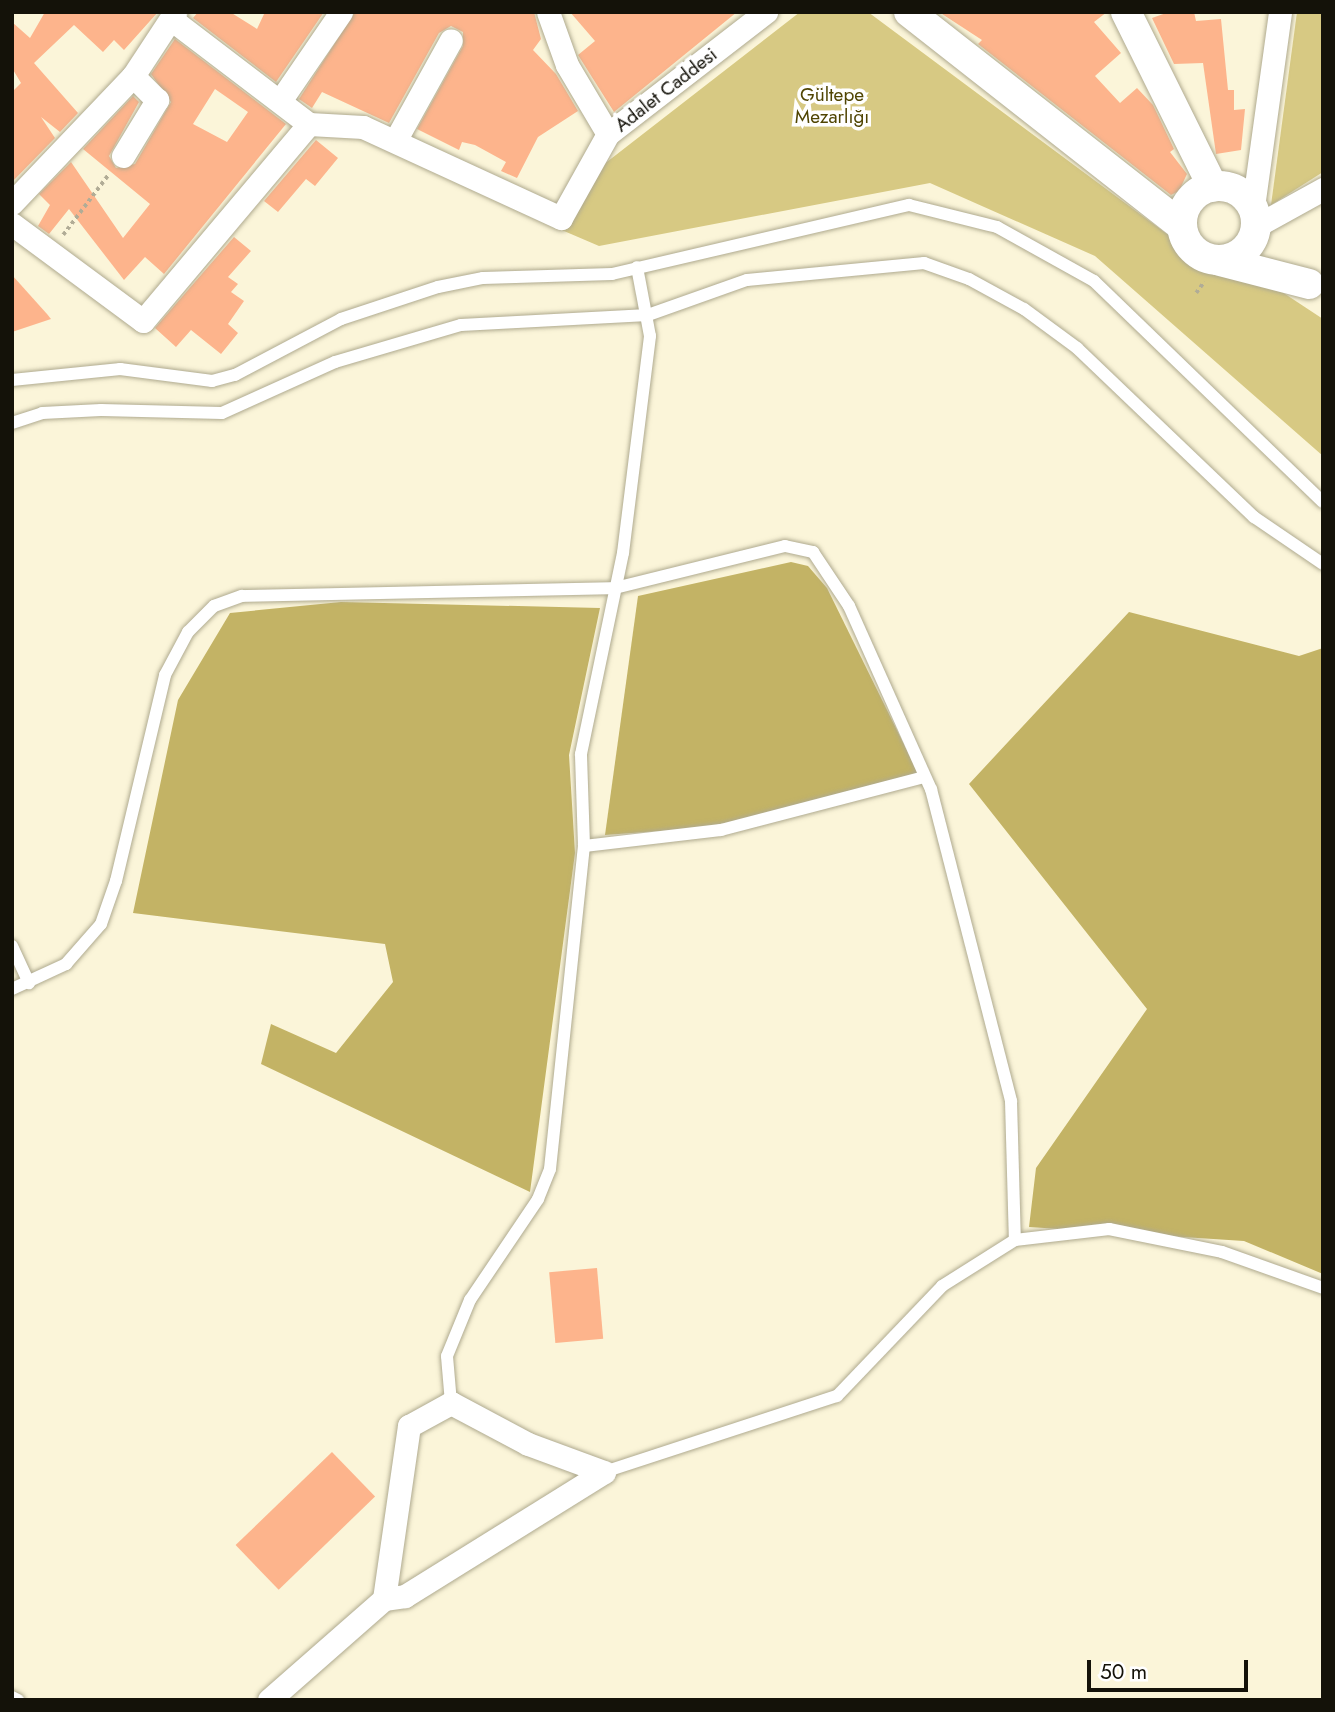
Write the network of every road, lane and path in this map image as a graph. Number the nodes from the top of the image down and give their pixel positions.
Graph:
1 (341, 12) edge
2 (548, 12) edge
3 (766, 12) edge
4 (909, 12) edge
5 (1126, 12) edge
6 (1280, 12) edge
7 (173, 15) edge
8 (452, 40) dead end
9 (133, 76) junction
10 (281, 102) junction
11 (309, 124) junction
12 (608, 134) junction
13 (396, 141) junction
14 (123, 156) joint
15 (1213, 187) junction
16 (1323, 189) edge
17 (12, 204) edge
18 (1254, 223) junction
19 (12, 224) edge
20 (1181, 225) junction
21 (51, 250) junction
22 (1220, 261) junction
23 (637, 268) junction
24 (1316, 289) edge
25 (649, 315) junction
26 (12, 380) edge
27 (12, 423) edge
28 (1323, 502) edge
29 (1323, 564) edge
30 (615, 588) junction
31 (924, 777) junction
32 (584, 846) junction
33 (12, 946) edge
34 (29, 983) junction
35 (12, 989) edge
36 (1015, 1240) junction
37 (1323, 1289) edge
38 (451, 1403) junction
39 (604, 1472) junction
40 (384, 1599) junction
41 (12, 1697) edge
42 (18, 1700) edge
43 (269, 1700) edge

1 - 10 street
2 - 12 street, Adalet Caddesi
3 - 12 street, Adalet Caddesi
4 - 20 street
5 - 15 street
6 - 18 street
7 - 9 street
7 - 10 street
8 - 13 street
9 - 14 street
9 - 17 street
10 - 11 street
11 - 13 street
11 - 21 street
12 - 13 street
14 - 21 path
15 - 18 street
15 - 20 street
16 - 18 street
18 - 22 street
18 - 24 street
19 - 21 street
20 - 22 street
22 - 24 street
23 - 25 lane
23 - 26 lane
23 - 28 lane
25 - 27 lane
25 - 29 lane
25 - 30 lane
30 - 31 lane
30 - 32 lane
30 - 34 lane
31 - 32 lane
31 - 36 lane
32 - 38 lane
33 - 34 lane
34 - 35 lane
36 - 37 lane
36 - 39 lane
38 - 39 street
38 - 40 street
39 - 40 street
40 - 43 street
41 - 42 lane

